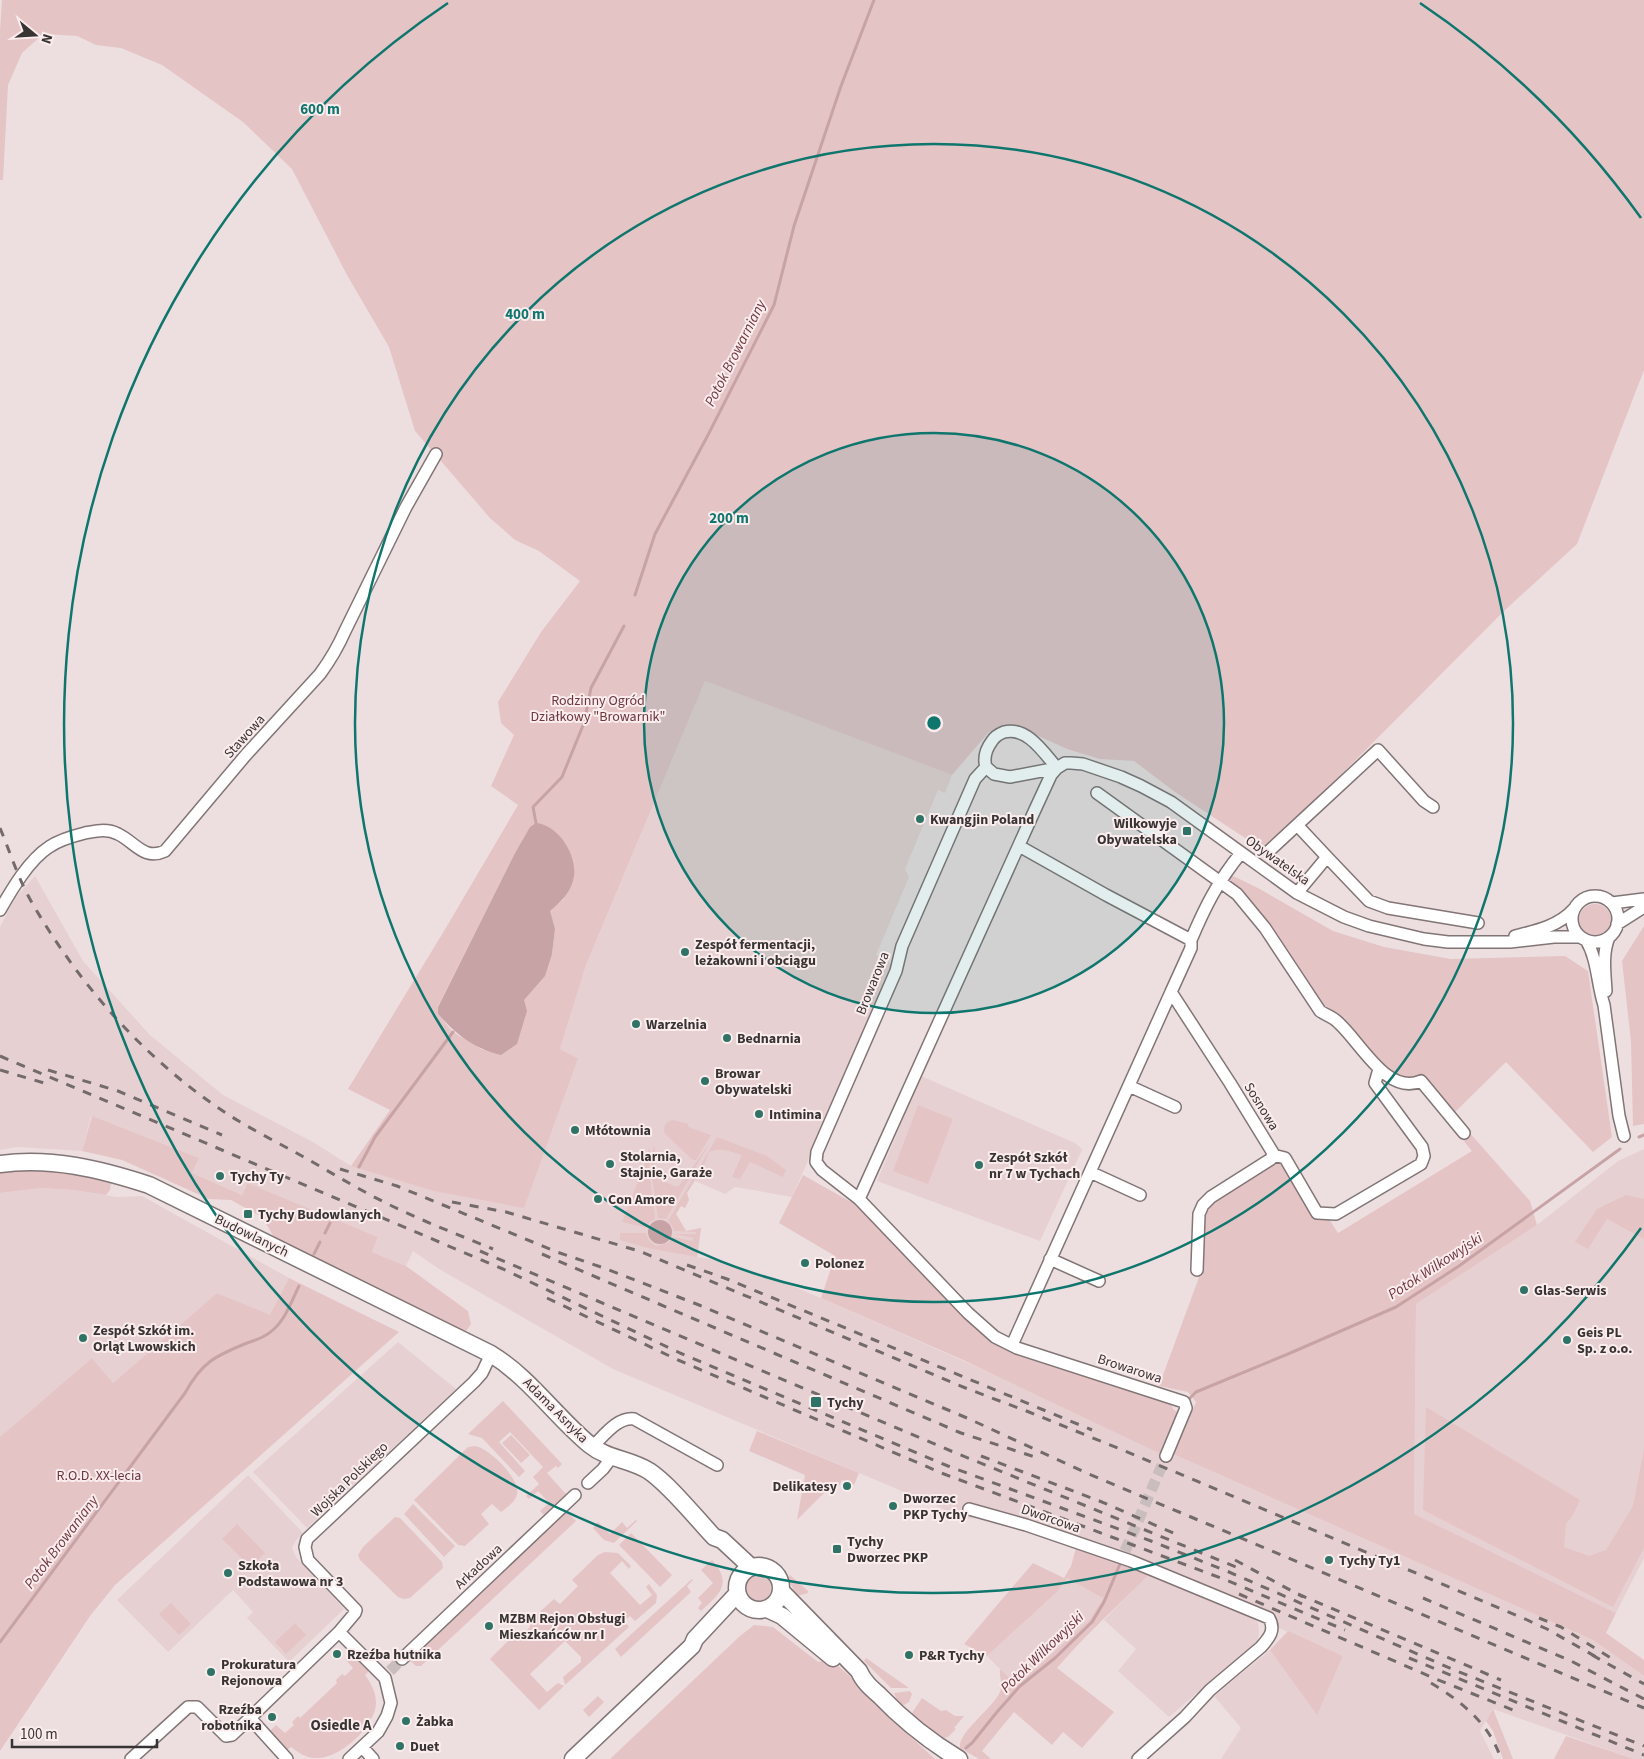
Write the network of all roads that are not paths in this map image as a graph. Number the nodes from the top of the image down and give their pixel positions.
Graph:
1 (436, 454) dead end
2 (986, 767) junction
3 (1057, 768) junction
4 (1097, 793) dead end
5 (1433, 807) dead end
6 (1297, 825) junction
7 (1019, 846) junction
8 (1269, 850) dead end
9 (1241, 853) junction
10 (1326, 857) junction
11 (1219, 881) junction
12 (1297, 893) junction
13 (1644, 899) edge
14 (1612, 903) junction
15 (1644, 907) edge
16 (0, 910) edge
17 (1574, 910) junction
18 (1478, 924) dead end
19 (1617, 924) junction
20 (1609, 937) junction
21 (1583, 939) junction
22 (1191, 940) junction
23 (1499, 941) junction
24 (1171, 992) junction
25 (1604, 1005) junction
26 (1380, 1069) junction
27 (1129, 1086) junction
28 (1175, 1107) dead end
29 (1464, 1133) dead end
30 (1624, 1136) dead end
31 (1273, 1155) junction
32 (0, 1164) edge
33 (1090, 1172) junction
34 (1140, 1195) dead end
35 (859, 1199) junction
36 (1050, 1259) junction
37 (1197, 1270) dead end
38 (1099, 1281) dead end
39 (1012, 1345) junction
40 (491, 1354) junction
41 (592, 1447) junction
42 (1166, 1456) tunnel mouth
43 (612, 1457) junction
44 (717, 1465) dead end
45 (588, 1483) dead end
46 (575, 1495) dead end
47 (969, 1510) dead end
48 (748, 1583) junction
49 (780, 1591) junction
50 (767, 1609) junction
51 (339, 1632) junction
52 (402, 1659) tunnel mouth
53 (862, 1678) junction
54 (250, 1718) junction
55 (362, 1747) junction
56 (131, 1759) edge
57 (287, 1759) edge
58 (349, 1759) edge
59 (373, 1759) edge
60 (573, 1759) edge
61 (959, 1759) edge
62 (1138, 1759) edge

1 - 16 street, Stawowa
2 - 3 street, Obywatelska
2 - 3 street
2 - 35 street, Browarowa
3 - 7 street
3 - 9 street, Obywatelska
4 - 11 street
5 - 6 street
6 - 8 street
6 - 10 street
7 - 22 street
7 - 35 street
9 - 11 street
9 - 12 street, Obywatelska
10 - 12 street
10 - 18 street
11 - 22 street
11 - 26 street
12 - 23 street, Obywatelska
13 - 14 street
14 - 17 street
14 - 19 street
15 - 19 street
17 - 21 street
17 - 23 street, Obywatelska
19 - 20 street
20 - 21 street
20 - 25 street
21 - 23 street, Obywatelska
21 - 25 street
22 - 24 street
24 - 27 street
24 - 31 street, Sosnowa
25 - 30 street
26 - 29 street
26 - 31 street
27 - 28 street
27 - 33 street
31 - 37 street
32 - 40 street, Budowlanych
33 - 34 street
33 - 36 street
35 - 39 street, Browarowa
36 - 38 street
36 - 39 street
39 - 42 street, Browarowa
40 - 41 street, Adama Asnyka
40 - 51 street, Wojska Polskiego
41 - 43 street, Adama Asnyka
41 - 44 street
43 - 45 street
43 - 48 street, Adama Asnyka
46 - 52 street, Arkadowa
47 - 62 street, Dworcowa
48 - 49 street
48 - 50 street
48 - 60 street
49 - 50 street
49 - 53 street
50 - 53 street
51 - 54 street, Wojska Polskiego
51 - 55 street
53 - 61 street
54 - 56 street
54 - 57 street
55 - 58 street
55 - 59 street

